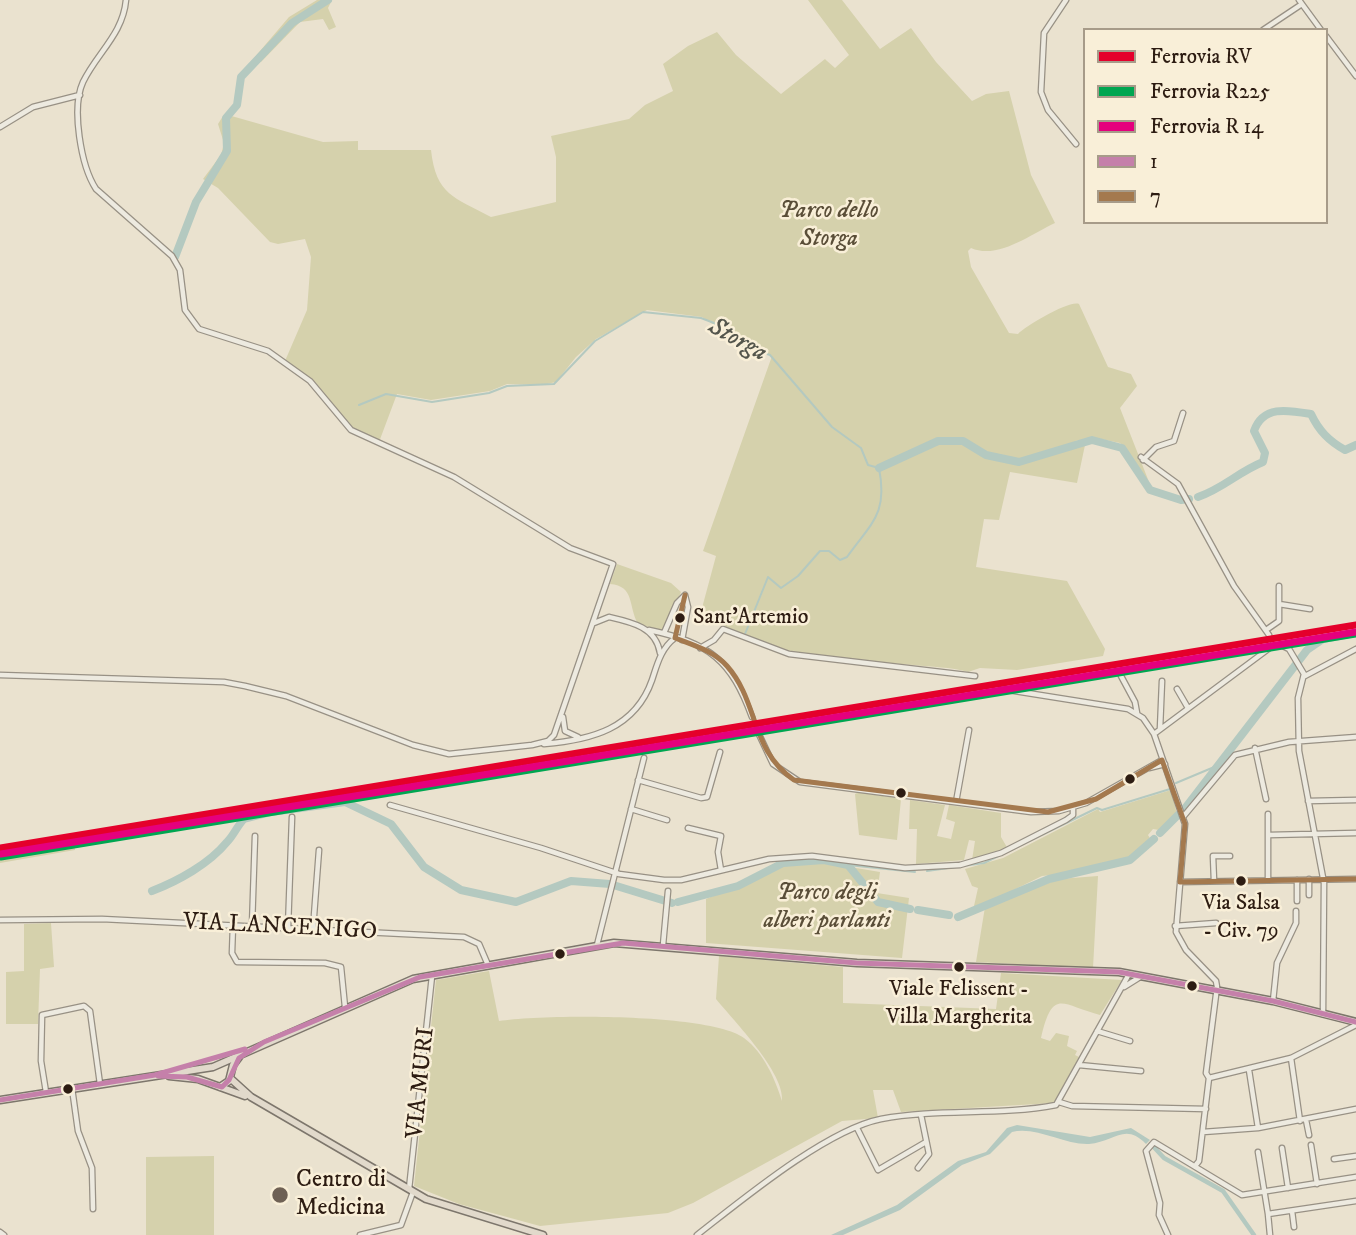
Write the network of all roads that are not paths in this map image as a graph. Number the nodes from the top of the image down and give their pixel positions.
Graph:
1 (126, 0) edge
2 (1066, 0) edge
3 (1301, 2) edge
4 (1266, 28) edge
5 (1320, 28) edge
6 (1328, 39) edge
7 (1356, 76) edge
8 (80, 95) junction
9 (0, 127) edge
10 (1076, 144) dead end
11 (1182, 413) dead end
12 (1279, 586) dead end
13 (600, 601) junction
14 (1279, 604) junction
15 (1310, 609) dead end
16 (608, 617) junction
17 (592, 626) junction
18 (649, 631) junction
19 (664, 634) junction
20 (675, 638) junction
21 (682, 640) junction
22 (714, 640) junction
23 (700, 648) junction
24 (1356, 649) edge
25 (660, 654) junction
26 (714, 655) junction
27 (0, 675) edge
28 (975, 676) dead end
29 (1121, 676) dead end
30 (1305, 676) junction
31 (1162, 681) dead end
32 (1002, 689) dead end
33 (1177, 689) dead end
34 (1188, 708) junction
35 (565, 709) junction
36 (1136, 713) junction
37 (752, 717) dead end
38 (756, 728) dead end
39 (969, 730) dead end
40 (1160, 730) junction
41 (1154, 734) junction
42 (588, 737) junction
43 (1356, 737) edge
44 (1298, 740) junction
45 (532, 745) junction
46 (1255, 748) junction
47 (720, 752) dead end
48 (644, 758) dead end
49 (1163, 762) junction
50 (638, 780) junction
51 (1266, 799) dead end
52 (1356, 800) edge
53 (1308, 801) junction
54 (956, 802) junction
55 (390, 805) dead end
56 (631, 809) junction
57 (1074, 809) junction
58 (1268, 814) dead end
59 (292, 817) dead end
60 (1183, 817) junction
61 (667, 820) dead end
62 (688, 828) dead end
63 (1356, 833) edge
64 (255, 835) dead end
65 (1269, 835) junction
66 (1315, 835) junction
67 (319, 850) dead end
68 (1230, 856) dead end
69 (721, 870) junction
70 (615, 873) junction
71 (1356, 878) edge
72 (1309, 879) junction
73 (1324, 879) junction
74 (664, 880) junction
75 (1268, 880) junction
76 (1297, 880) junction
77 (673, 881) junction
78 (1214, 881) junction
79 (1180, 882) junction
80 (668, 891) junction
81 (1310, 895) dead end
82 (1297, 901) dead end
83 (1296, 911) dead end
84 (0, 919) edge
85 (1216, 923) dead end
86 (233, 925) junction
87 (252, 926) junction
88 (1175, 926) junction
89 (288, 928) junction
90 (313, 929) junction
91 (597, 945) junction
92 (663, 945) junction
93 (488, 965) junction
94 (1129, 974) junction
95 (432, 975) junction
96 (1210, 975) junction
97 (1146, 976) junction
98 (1207, 988) junction
99 (1121, 990) junction
100 (1217, 990) junction
101 (1273, 1001) junction
102 (345, 1007) junction
103 (1323, 1014) junction
104 (1356, 1024) edge
105 (1097, 1031) junction
106 (1130, 1041) dead end
107 (264, 1042) junction
108 (1291, 1058) junction
109 (1079, 1065) junction
110 (214, 1067) junction
111 (1141, 1070) dead end
112 (1249, 1070) junction
113 (174, 1072) junction
114 (158, 1076) junction
115 (1208, 1076) junction
116 (230, 1077) junction
117 (211, 1083) junction
118 (100, 1084) junction
119 (218, 1087) junction
120 (72, 1088) junction
121 (46, 1093) junction
122 (251, 1097) junction
123 (0, 1100) edge
124 (1059, 1102) junction
125 (1206, 1109) junction
126 (1356, 1109) edge
127 (920, 1115) junction
128 (1303, 1121) junction
129 (857, 1128) junction
130 (1258, 1128) junction
131 (1203, 1132) junction
132 (1309, 1135) dead end
133 (926, 1142) junction
134 (1311, 1144) dead end
135 (1282, 1148) dead end
136 (1258, 1152) dead end
137 (1356, 1156) edge
138 (1334, 1160) dead end
139 (1195, 1166) junction
140 (918, 1168) dead end
141 (1356, 1177) edge
142 (1317, 1184) junction
143 (1288, 1188) junction
144 (411, 1191) junction
145 (1264, 1192) junction
146 (1356, 1201) edge
147 (93, 1209) dead end
148 (1292, 1211) junction
149 (1268, 1214) junction
150 (1294, 1227) dead end
151 (360, 1235) edge
152 (542, 1235) edge
153 (697, 1235) edge
154 (1168, 1235) edge
155 (1270, 1235) edge

1 - 8 street
2 - 10 street
3 - 4 street
3 - 5 street
6 - 7 street
8 - 9 street
8 - 13 street
11 - 14 street
12 - 14 street
13 - 16 street
13 - 17 street
14 - 15 street
16 - 17 street
16 - 18 street
17 - 35 street
18 - 19 street
18 - 25 street
19 - 20 street
19 - 21 street
20 - 21 street
20 - 25 street
21 - 23 street
22 - 23 street
22 - 26 street
22 - 28 street
23 - 26 street
24 - 30 street
25 - 42 street
26 - 37 street
27 - 45 street
29 - 36 street
30 - 34 street
30 - 44 street
31 - 40 street
32 - 36 street
33 - 34 street
34 - 40 street
35 - 42 street
35 - 45 street
36 - 41 street
38 - 54 street
39 - 54 street
40 - 41 street
41 - 49 street
42 - 45 street
43 - 44 street
44 - 46 street
44 - 53 street
46 - 51 street
46 - 60 street
47 - 50 street
48 - 50 street
49 - 57 street
49 - 60 street
50 - 56 street
52 - 53 street
53 - 66 street
54 - 57 street
55 - 70 street
56 - 61 street
56 - 70 street
57 - 69 street
58 - 65 street
59 - 89 street
60 - 79 street
62 - 69 street
63 - 66 street
64 - 87 street
65 - 66 street
65 - 75 street
66 - 73 street
67 - 90 street
68 - 78 street
69 - 77 street
70 - 74 street
70 - 91 street
71 - 73 street
72 - 73 street
72 - 76 street
72 - 81 street
73 - 103 street
74 - 77 street
74 - 80 street
75 - 76 street
75 - 78 street
76 - 82 street
77 - 80 street
78 - 79 street
79 - 88 street
80 - 92 street
83 - 101 street
84 - 86 street, VIA LANCENIGO
85 - 88 street
86 - 87 street, VIA LANCENIGO
86 - 102 street
87 - 89 street, VIA LANCENIGO
88 - 96 street
89 - 90 street, VIA LANCENIGO
90 - 93 street, VIA LANCENIGO
91 - 92 main road
91 - 93 main road
92 - 94 main road
93 - 95 main road
94 - 97 main road
94 - 99 street
95 - 102 main road
95 - 144 street, VIA MURI
96 - 98 street
96 - 100 street
97 - 98 main road
97 - 99 street
98 - 100 main road
99 - 105 street
100 - 101 main road
100 - 115 street
101 - 103 main road
102 - 107 main road
103 - 104 main road
104 - 108 street
105 - 106 street
105 - 109 street
107 - 110 main road
107 - 113 main road
107 - 116 main road
108 - 112 street
108 - 128 street
109 - 111 street
109 - 124 street
110 - 113 main road
110 - 116 main road
110 - 117 main road
112 - 115 street
112 - 130 street
113 - 114 main road
114 - 117 main road
114 - 118 main road
115 - 125 street
116 - 119 main road
116 - 122 main road
117 - 119 main road
118 - 120 main road
118 - 121 street
119 - 122 main road
120 - 121 main road
120 - 147 street
121 - 123 main road
122 - 144 main road
124 - 125 street
124 - 127 street
125 - 131 street
126 - 128 street
127 - 129 street
127 - 133 street
128 - 130 street
128 - 132 street
129 - 133 street
129 - 153 street
130 - 131 street
131 - 139 street
133 - 140 street
134 - 142 street
135 - 143 street
136 - 145 street
137 - 138 street
139 - 145 street
139 - 154 street
141 - 142 street
142 - 143 street
143 - 145 street
144 - 151 street, VIA MURI
144 - 152 main road
145 - 149 street
146 - 148 street
148 - 149 street
148 - 150 street
149 - 155 street

